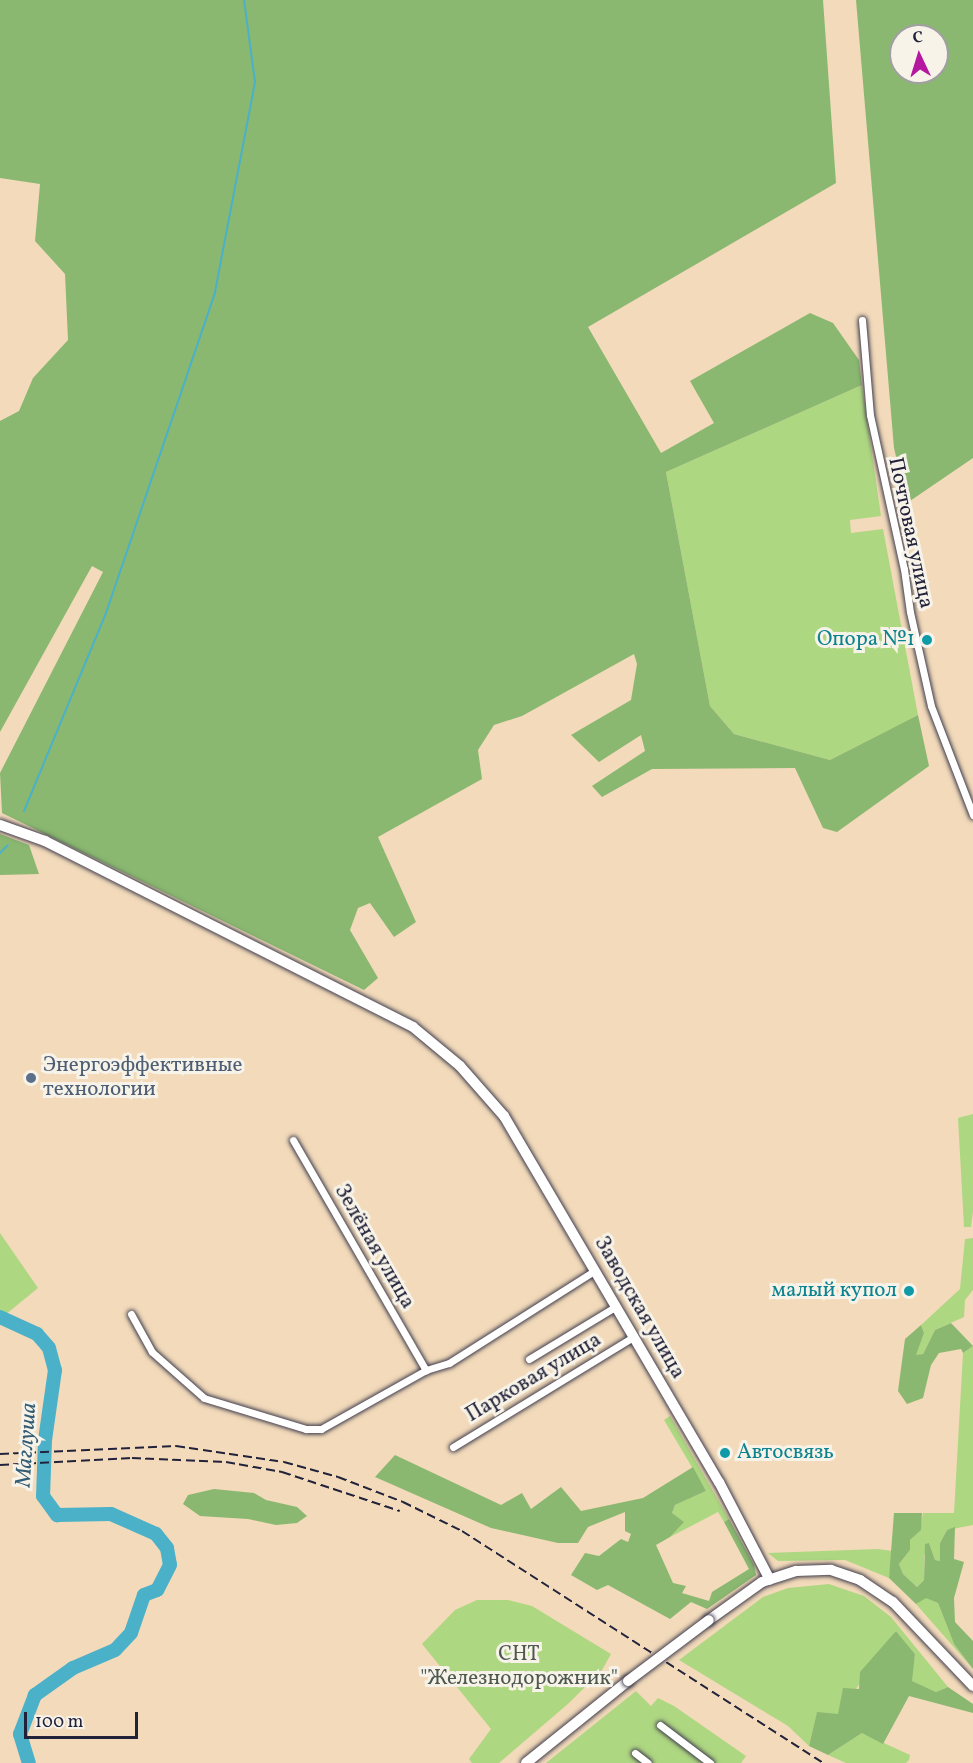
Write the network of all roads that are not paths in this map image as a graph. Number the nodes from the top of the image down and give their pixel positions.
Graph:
1 (862, 320) dead end
2 (973, 815) edge
3 (0, 825) edge
4 (293, 1140) dead end
5 (594, 1271) junction
6 (615, 1307) junction
7 (131, 1314) dead end
8 (633, 1337) junction
9 (529, 1359) dead end
10 (426, 1370) junction
11 (453, 1447) dead end
12 (770, 1580) junction
13 (973, 1686) edge
14 (660, 1725) dead end
15 (635, 1753) dead end
16 (526, 1763) edge
17 (648, 1763) edge
18 (710, 1763) edge

1 - 2 street, Почтовая улица
3 - 5 main road, Заводская улица
4 - 10 street, Зелёная улица
5 - 6 main road, Заводская улица
5 - 10 street
6 - 8 main road, Заводская улица
6 - 9 street
7 - 10 street
8 - 11 street, Парковая улица
8 - 12 main road, Заводская улица
12 - 13 main road
12 - 16 main road, bridge
14 - 18 street
15 - 17 street

